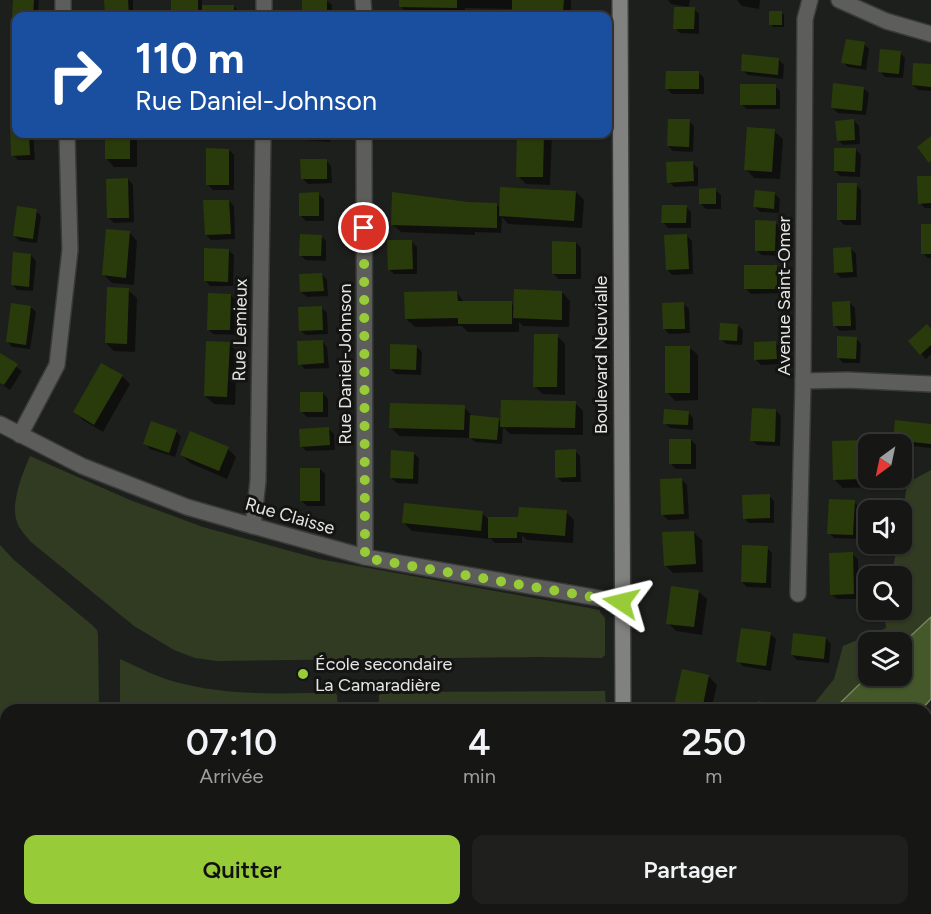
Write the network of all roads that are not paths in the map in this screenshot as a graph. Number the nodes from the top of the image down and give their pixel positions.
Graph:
1 (620, 0) edge
2 (810, 0) edge
3 (839, 0) edge
4 (931, 34) edge
5 (67, 138) edge
6 (263, 138) edge
7 (364, 138) edge
8 (803, 381) junction
9 (931, 384) edge
10 (0, 424) edge
11 (21, 435) junction
12 (253, 526) junction
13 (365, 558) junction
14 (798, 594) dead end
15 (621, 602) junction
16 (622, 704) edge

1 - 15 main road, Boulevard Neuvialle
2 - 8 street, Avenue Saint-Omer
3 - 4 street
5 - 11 street
6 - 12 street, Rue Lemieux
7 - 13 street, Rue Daniel-Johnson
8 - 9 street
8 - 14 street, Avenue Saint-Omer
10 - 11 street, Rue Claisse
11 - 12 street, Rue Claisse
12 - 13 street, Rue Claisse
13 - 15 street, Rue Claisse
15 - 16 main road, Boulevard Neuvialle

